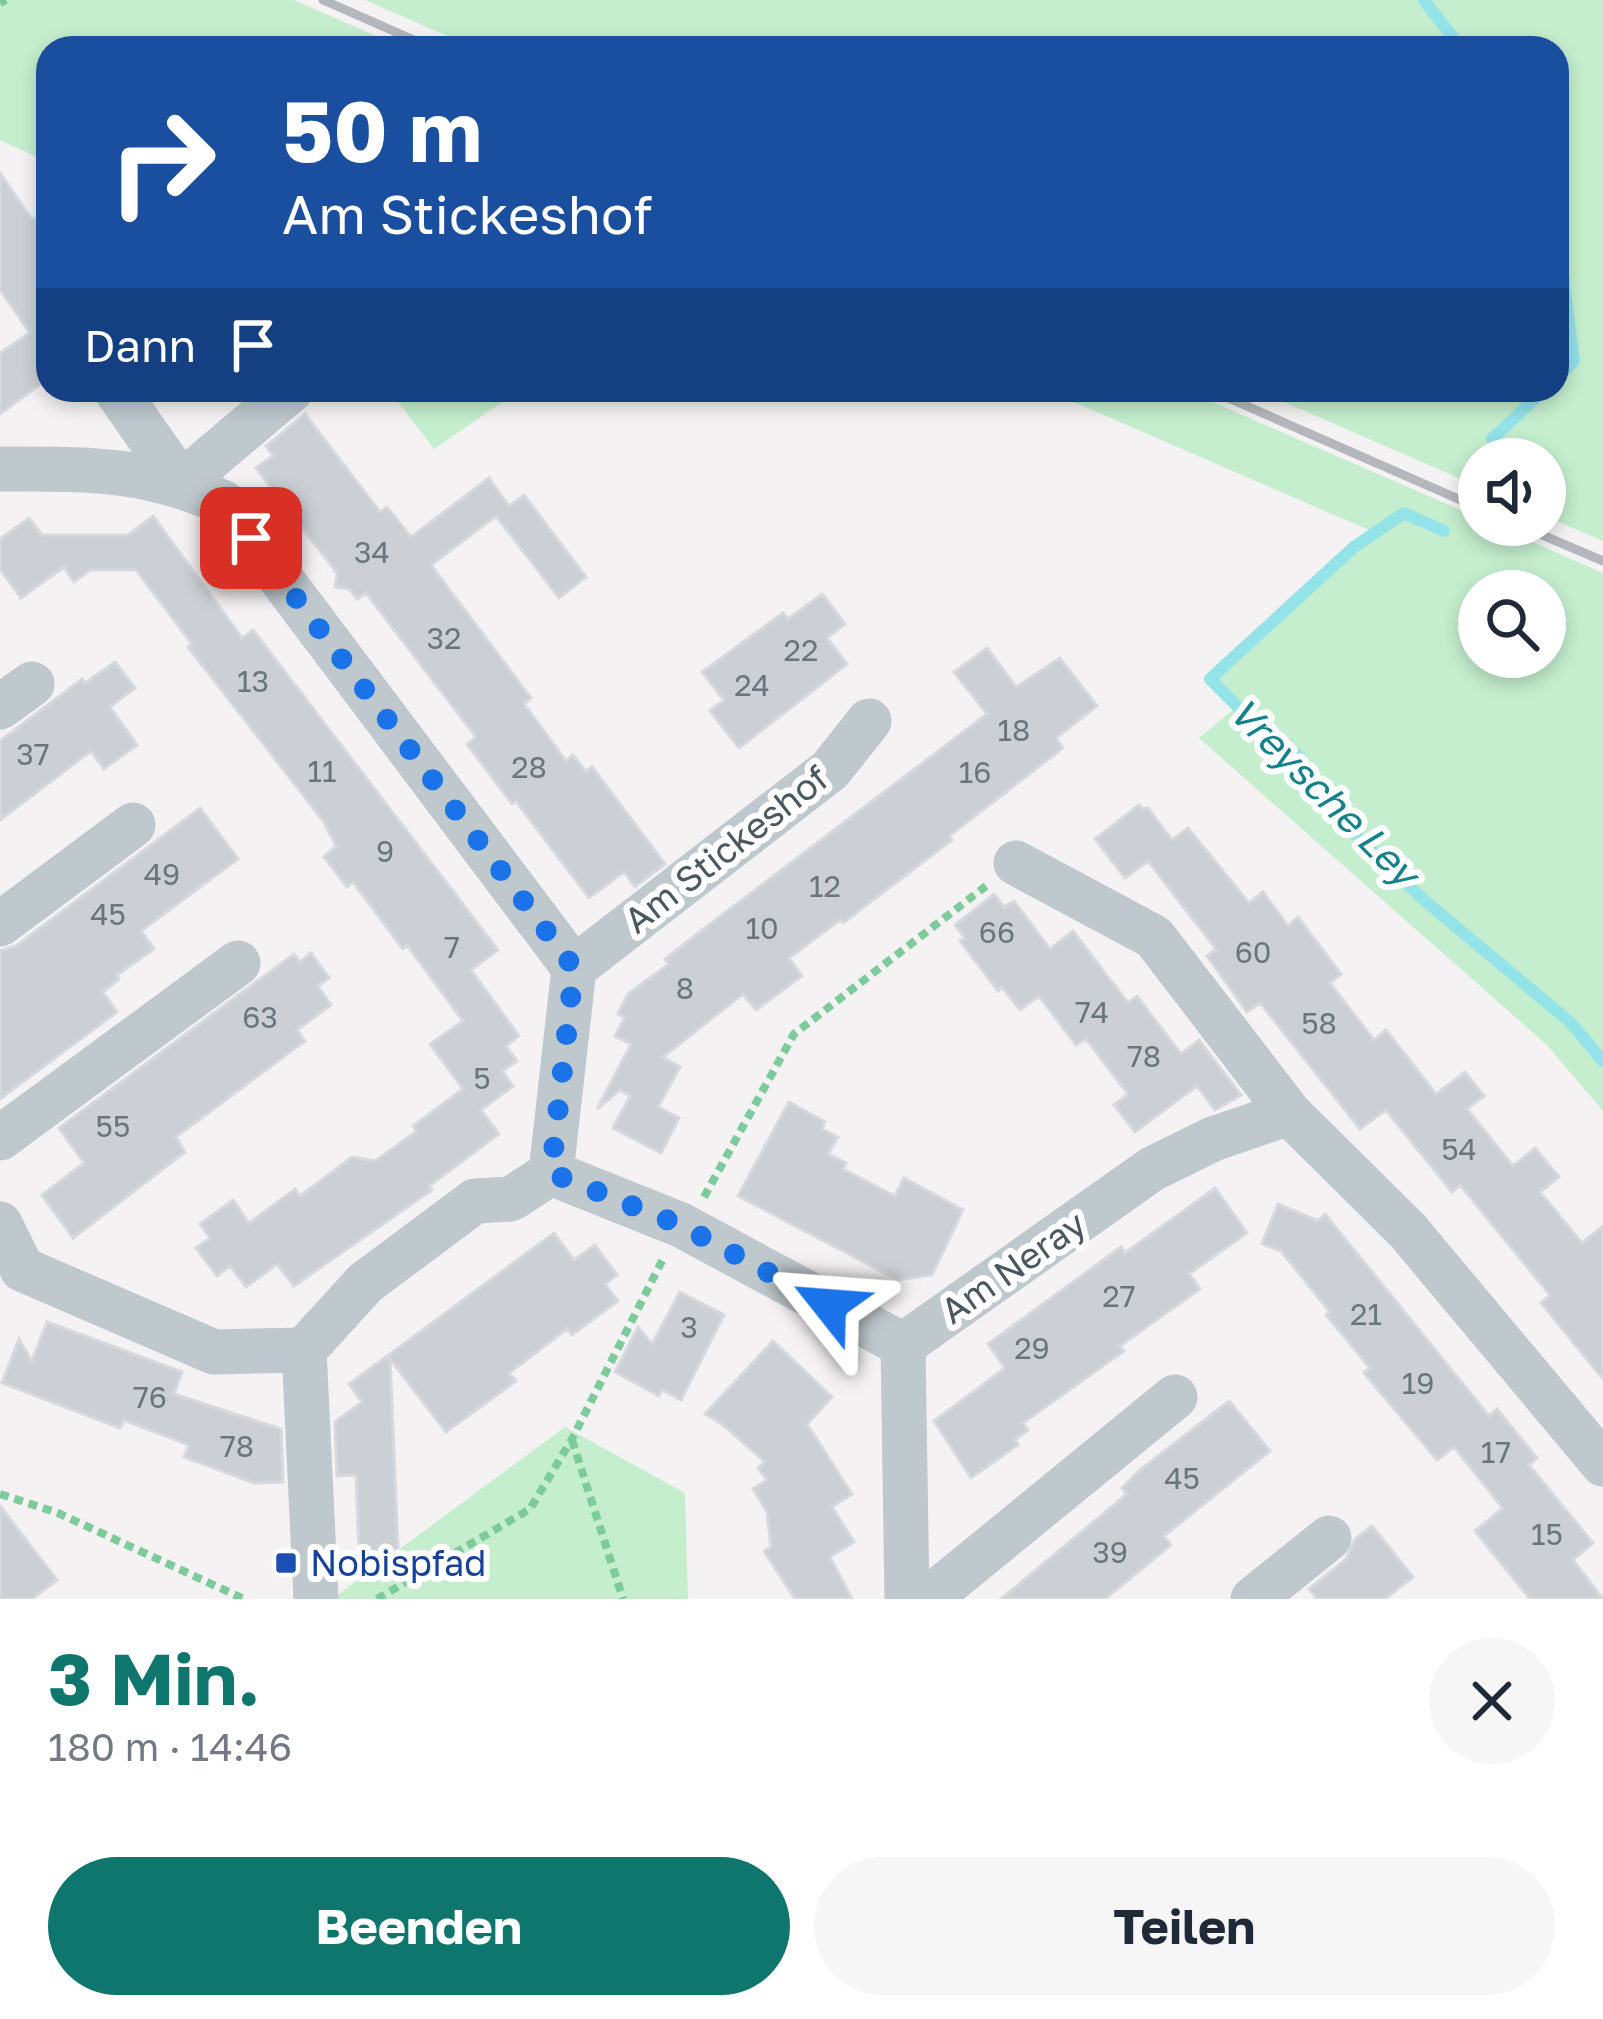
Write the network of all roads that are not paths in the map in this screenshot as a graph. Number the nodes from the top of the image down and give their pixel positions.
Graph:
1 (125, 402) edge
2 (277, 402) edge
3 (0, 469) edge
4 (182, 483) junction
5 (869, 721) dead end
6 (133, 825) dead end
7 (1016, 863) dead end
8 (0, 924) edge
9 (238, 963) dead end
10 (574, 968) junction
11 (1289, 1113) junction
12 (0, 1138) edge
13 (551, 1173) junction
14 (0, 1224) edge
15 (902, 1345) junction
16 (304, 1351) junction
17 (1175, 1396) dead end
18 (1603, 1464) edge
19 (1329, 1538) dead end
20 (316, 1599) edge
21 (907, 1599) edge
22 (928, 1599) edge
23 (1253, 1599) edge

1 - 4 street
2 - 4 street
3 - 4 street
4 - 10 street
5 - 10 street, Am Stickeshof
6 - 8 street
7 - 11 street
9 - 12 street
10 - 13 street
11 - 15 street, Am Neray
11 - 18 street
13 - 15 street
13 - 16 street
14 - 16 street
15 - 21 street, Am Neray
16 - 20 street
17 - 22 street
19 - 23 street

